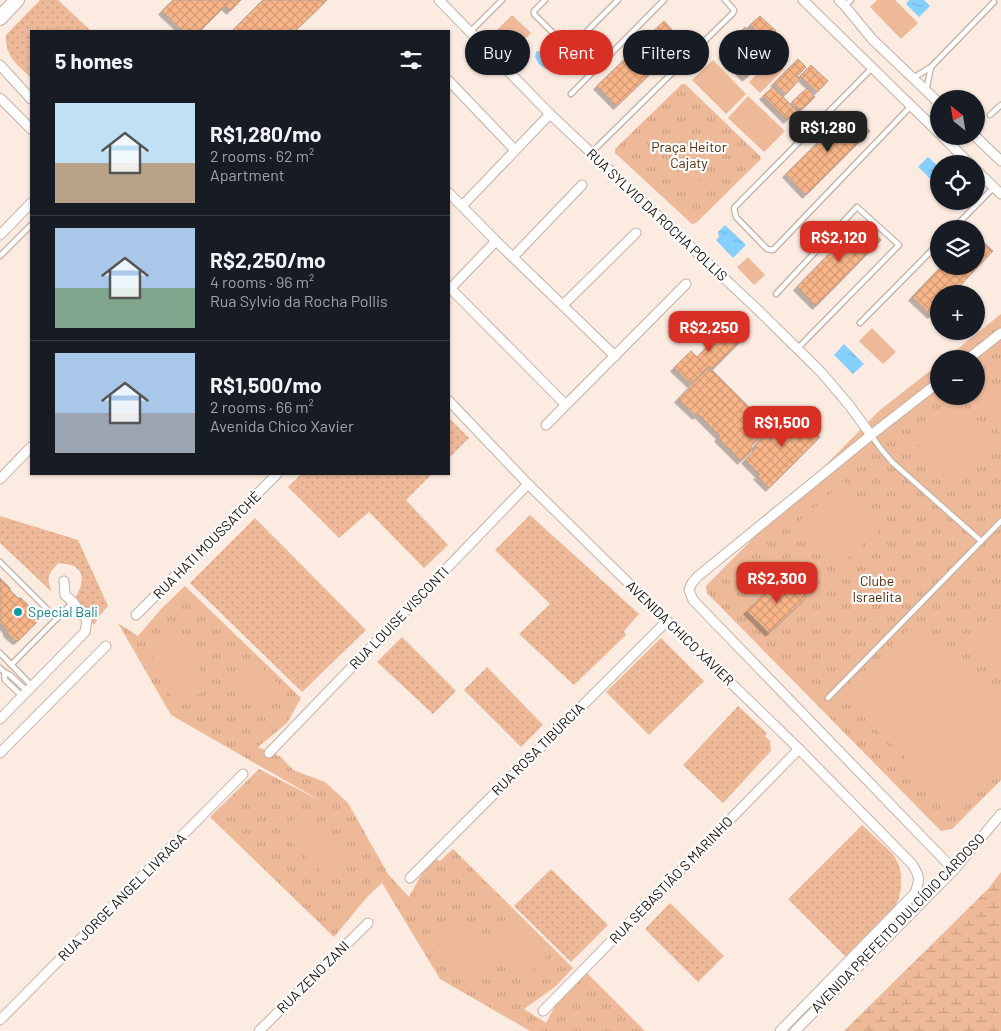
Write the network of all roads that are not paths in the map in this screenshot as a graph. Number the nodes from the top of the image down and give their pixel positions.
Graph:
1 (17, 0) edge
2 (439, 0) edge
3 (502, 0) edge
4 (545, 0) edge
5 (618, 0) edge
6 (664, 0) edge
7 (725, 0) edge
8 (803, 0) edge
9 (845, 2) edge
10 (994, 2) dead end
11 (0, 18) edge
12 (468, 30) edge
13 (472, 30) edge
14 (0, 65) edge
15 (931, 67) junction
16 (872, 68) junction
17 (512, 75) edge
18 (913, 78) junction
19 (450, 82) edge
20 (926, 91) junction
21 (571, 94) dead end
22 (930, 94) edge
23 (0, 98) edge
24 (30, 98) edge
25 (1001, 105) edge
26 (911, 106) junction
27 (550, 114) junction
28 (990, 115) dead end
29 (930, 124) edge
30 (30, 128) edge
31 (951, 145) edge
32 (984, 145) edge
33 (515, 150) junction
34 (591, 153) junction
35 (961, 155) edge
36 (1001, 161) edge
37 (985, 178) edge
38 (582, 185) dead end
39 (998, 190) edge
40 (450, 194) edge
41 (30, 204) edge
42 (462, 206) junction
43 (963, 220) edge
44 (30, 226) edge
45 (636, 233) dead end
46 (0, 235) edge
47 (496, 240) junction
48 (930, 253) edge
49 (0, 256) edge
50 (513, 257) junction
51 (686, 284) dead end
52 (450, 287) edge
53 (450, 289) edge
54 (776, 294) dead end
55 (564, 305) junction
56 (860, 323) dead end
57 (1001, 333) edge
58 (797, 349) junction
59 (979, 350) edge
60 (615, 356) junction
61 (930, 389) edge
62 (450, 402) edge
63 (565, 404) junction
64 (546, 424) dead end
65 (871, 435) junction
66 (30, 448) edge
67 (276, 475) edge
68 (0, 479) edge
69 (528, 484) junction
70 (1001, 521) edge
71 (981, 540) junction
72 (0, 562) edge
73 (64, 581) dead end
74 (73, 602) junction
75 (136, 615) dead end
76 (57, 619) junction
77 (667, 621) junction
78 (106, 646) dead end
79 (0, 653) edge
80 (11, 665) junction
81 (2, 670) edge
82 (0, 677) edge
83 (27, 691) junction
84 (828, 698) dead end
85 (0, 719) edge
86 (799, 749) junction
87 (0, 753) edge
88 (269, 753) dead end
89 (243, 774) dead end
90 (1001, 814) edge
91 (912, 864) joint
92 (954, 870) junction
93 (410, 878) dead end
94 (368, 923) dead end
95 (543, 1011) dead end
96 (0, 1020) edge
97 (259, 1031) edge
98 (780, 1031) edge
99 (795, 1031) edge

1 - 11 main road
2 - 12 street, RUA SYLVIO DA ROCHA POLLIS
3 - 13 lane
4 - 5 lane
6 - 21 lane
7 - 34 lane
8 - 16 street
9 - 18 street
10 - 15 lane
14 - 24 street
15 - 18 lane
15 - 20 lane
16 - 26 street
16 - 26 lane
17 - 27 street, RUA SYLVIO DA ROCHA POLLIS
18 - 20 street
19 - 33 street
20 - 22 street
23 - 30 street
25 - 28 lane
26 - 29 street
27 - 33 street
27 - 34 street, RUA SYLVIO DA ROCHA POLLIS
31 - 35 street
32 - 36 street
33 - 42 street
34 - 58 street, RUA SYLVIO DA ROCHA POLLIS
37 - 39 street
38 - 50 street
39 - 43 lane
40 - 42 street
41 - 46 street
42 - 47 street
44 - 49 lane
45 - 55 street
47 - 50 street
47 - 52 street
48 - 56 lane
50 - 55 street
51 - 60 street
53 - 63 street
54 - 58 lane
55 - 60 street
57 - 59 street
58 - 65 street, RUA SYLVIO DA ROCHA POLLIS
60 - 63 street
61 - 65 street
62 - 69 street, AVENIDA CHICO XAVIER
63 - 64 street
65 - 71 lane
65 - 92 street
66 - 68 street
67 - 75 street, RUA HATI MOUSSATCHÉ
69 - 77 street, AVENIDA CHICO XAVIER
69 - 88 street, RUA LOUISE VISCONTI
70 - 71 lane
71 - 84 lane
72 - 76 lane
73 - 74 street
74 - 76 lane
74 - 83 street
76 - 80 lane
77 - 86 street, AVENIDA CHICO XAVIER
77 - 93 street, RUA ROSA TIBÚRCIA
78 - 87 street
79 - 80 lane
80 - 83 lane
81 - 82 lane
81 - 83 lane
83 - 85 street
86 - 91 street, AVENIDA CHICO XAVIER
86 - 95 street, RUA SEBASTIÃO S MARINHO
89 - 96 street, RUA JORGE ANGEL LIVRAGA
90 - 92 street, AVENIDA PREFEITO DULCÍDIO CARDOSO
91 - 98 street, AVENIDA PREFEITO DULCÍDIO CARDOSO
92 - 99 street, AVENIDA PREFEITO DULCÍDIO CARDOSO
94 - 97 street, RUA ZENO ZANI

